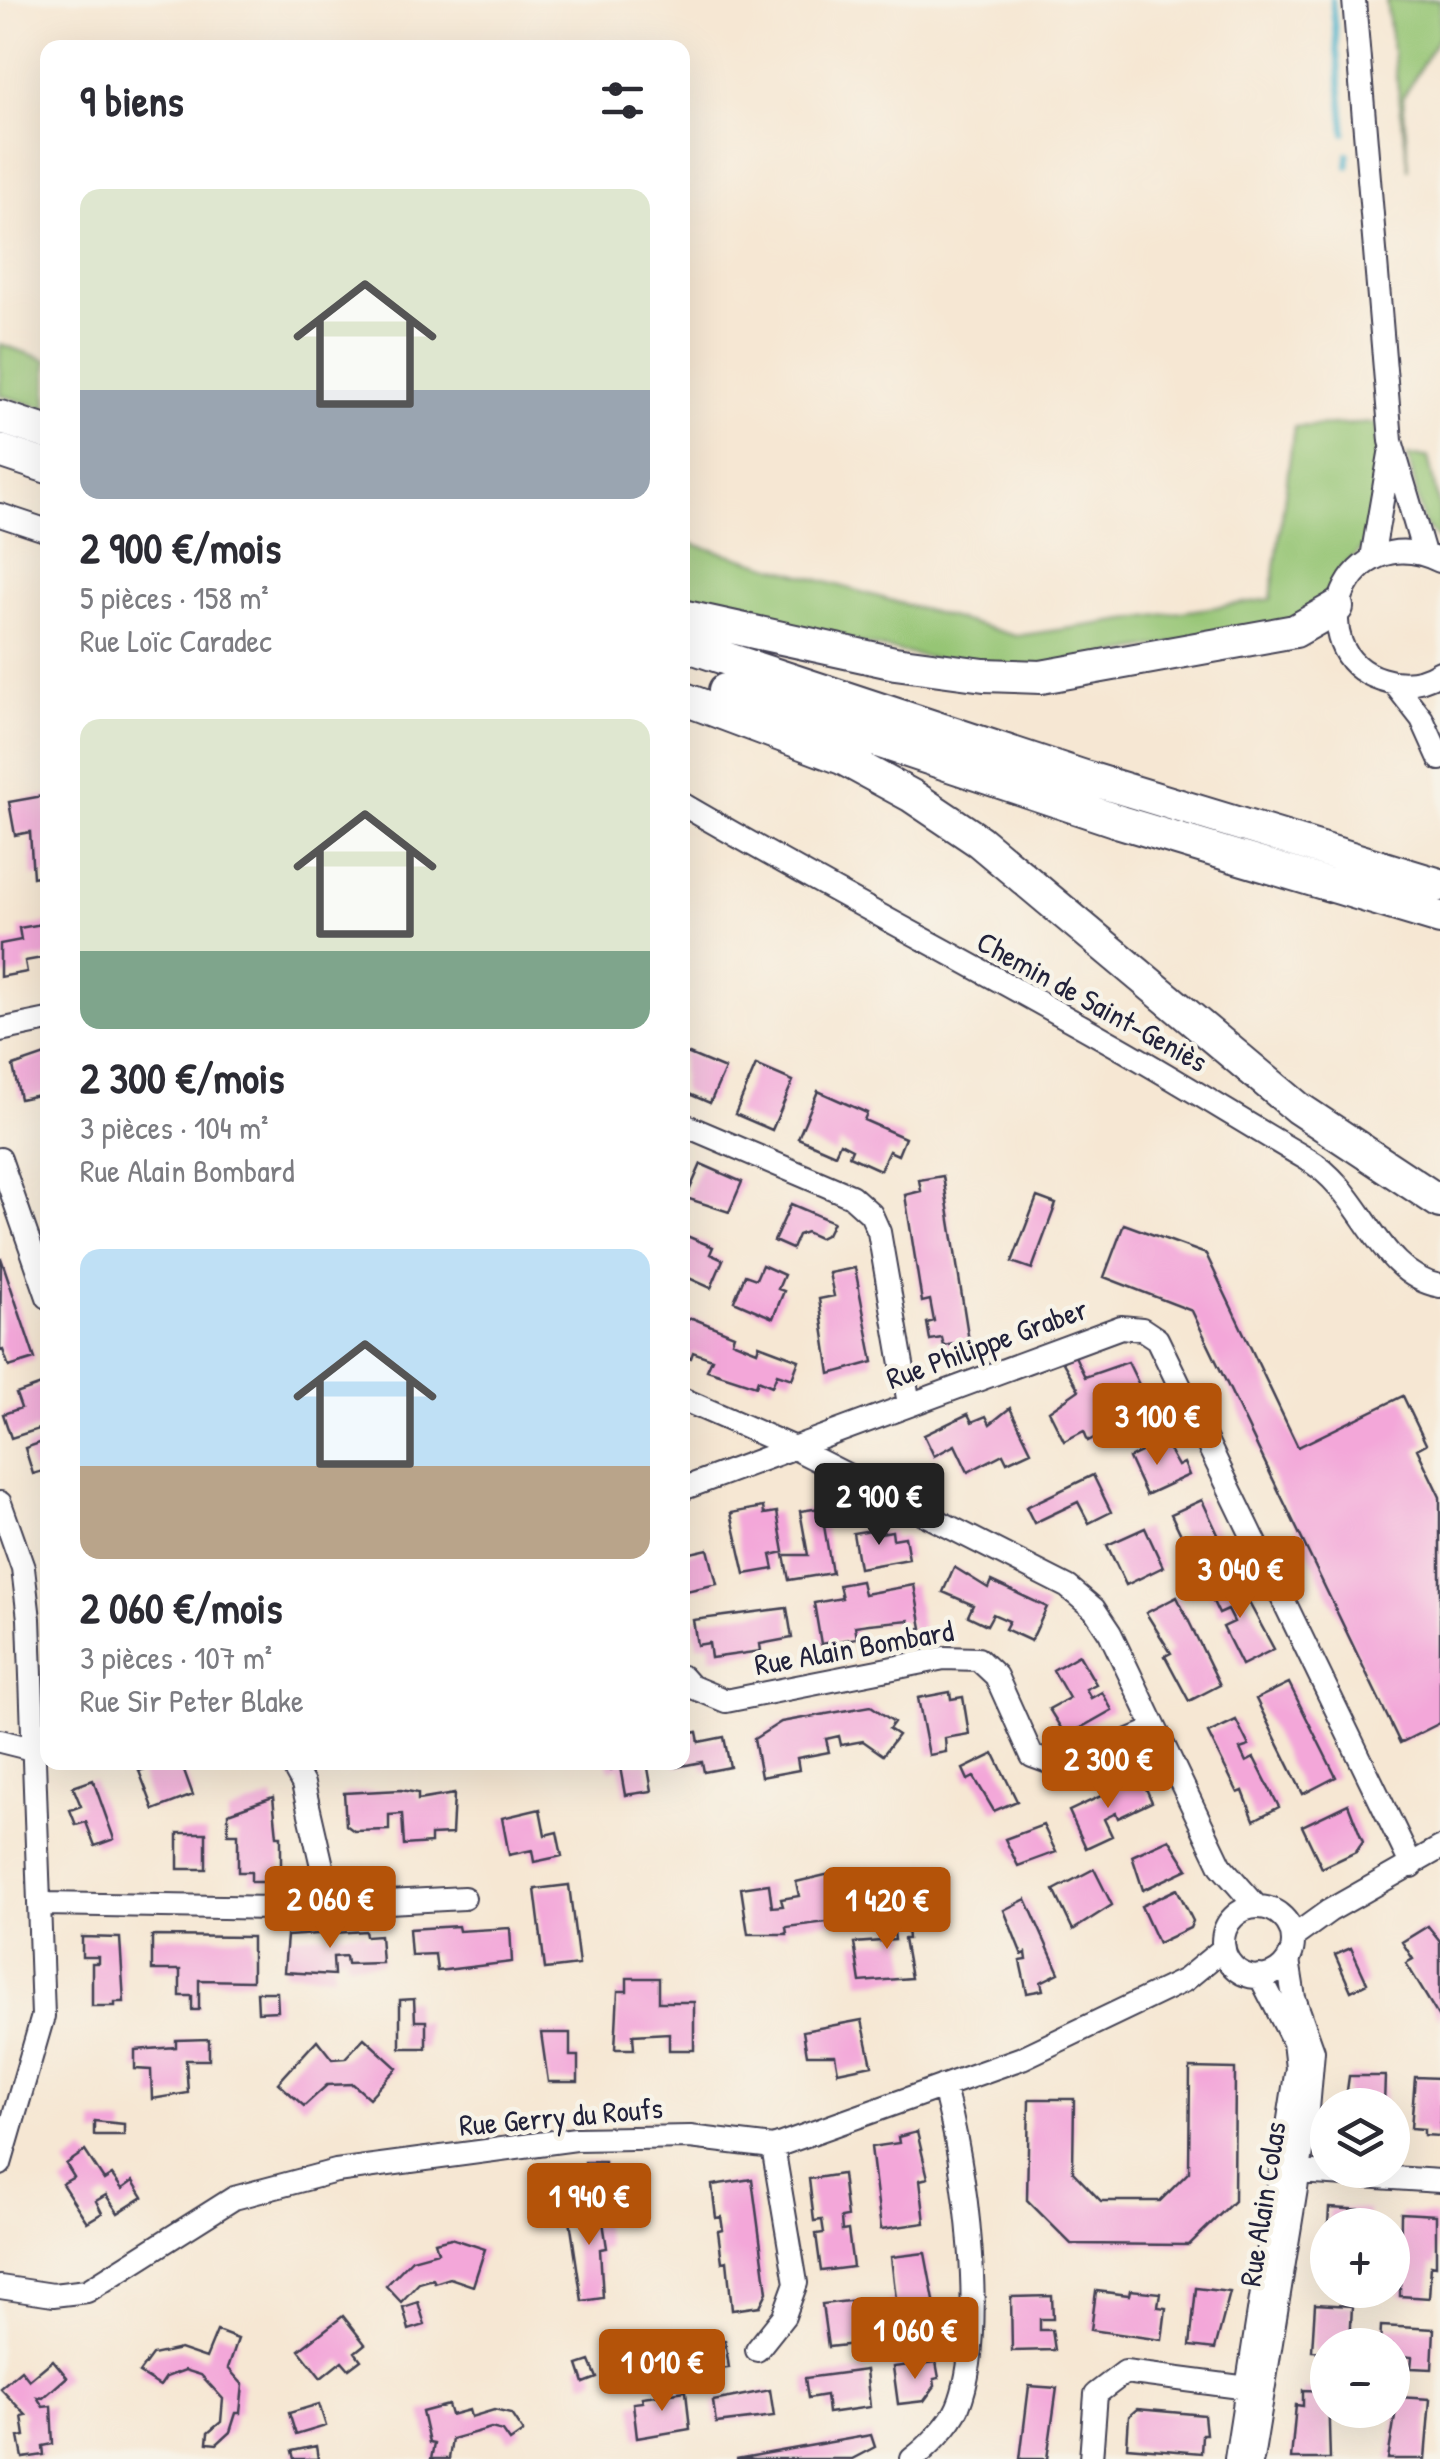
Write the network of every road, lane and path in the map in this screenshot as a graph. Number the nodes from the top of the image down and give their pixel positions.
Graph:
1 (1354, 0) edge
2 (0, 417) edge
3 (40, 430) edge
4 (1392, 440) junction
5 (0, 451) edge
6 (40, 464) edge
7 (0, 515) edge
8 (40, 528) edge
9 (1432, 557) edge
10 (1372, 558) junction
11 (1337, 607) junction
12 (690, 618) edge
13 (690, 647) edge
14 (1440, 672) edge
15 (690, 679) edge
16 (1394, 683) junction
17 (690, 701) edge
18 (1440, 759) edge
19 (690, 809) edge
20 (1436, 884) edge
21 (1440, 918) edge
22 (40, 1022) edge
23 (0, 1030) edge
24 (690, 1127) edge
25 (0, 1159) edge
26 (1440, 1202) edge
27 (40, 1274) edge
28 (1440, 1286) edge
29 (690, 1402) edge
30 (909, 1404) junction
31 (794, 1448) junction
32 (690, 1486) edge
33 (0, 1503) edge
34 (690, 1686) edge
35 (1153, 1730) junction
36 (0, 1740) edge
37 (36, 1750) junction
38 (295, 1770) edge
39 (1440, 1848) edge
40 (1221, 1866) junction
41 (1412, 1866) junction
42 (464, 1898) dead end
43 (42, 1904) junction
44 (331, 1905) junction
45 (1257, 1907) junction
46 (1232, 1920) junction
47 (1288, 1938) junction
48 (1224, 1948) junction
49 (1250, 1974) junction
50 (1185, 1980) junction
51 (943, 2086) junction
52 (773, 2146) junction
53 (0, 2164) edge
54 (1299, 2172) junction
55 (1440, 2181) edge
56 (0, 2286) edge
57 (757, 2350) dead end
58 (1248, 2388) junction
59 (912, 2459) edge
60 (1090, 2459) edge
61 (1236, 2459) edge
62 (1252, 2459) edge

1 - 4 street
2 - 3 highway
4 - 9 street
4 - 10 street
5 - 6 highway
7 - 8 street
9 - 10 street
10 - 11 street
11 - 12 highway
11 - 16 street
13 - 20 highway
14 - 16 street
15 - 21 highway
16 - 18 street
17 - 26 highway
19 - 28 street, Chemin de Saint-Geniès
22 - 23 street
24 - 30 street
25 - 27 street
29 - 31 street
30 - 31 street, Rue Philippe Graber
30 - 41 street, Rue Philippe Graber
31 - 32 street
31 - 35 street
33 - 37 street
34 - 35 street, Rue Alain Bombard
35 - 40 street
36 - 37 street
37 - 43 street
38 - 44 street
39 - 41 street
40 - 45 street
40 - 46 street
41 - 47 street
42 - 44 street
43 - 44 street
43 - 53 street
45 - 46 street
45 - 47 street
46 - 48 street
47 - 49 street
47 - 54 street, Rue Alain Colas
48 - 49 street
48 - 50 street, Rue Gerry du Roufs
49 - 50 street, Rue Gerry du Roufs
49 - 58 street, Rue Alain Colas
50 - 51 street, Rue Gerry du Roufs
51 - 52 street, Rue Gerry du Roufs
51 - 59 street
52 - 56 street, Rue Gerry du Roufs
52 - 57 street
54 - 55 street
54 - 62 street, Rue Alain Colas
58 - 60 street
58 - 61 street, Rue Alain Colas

